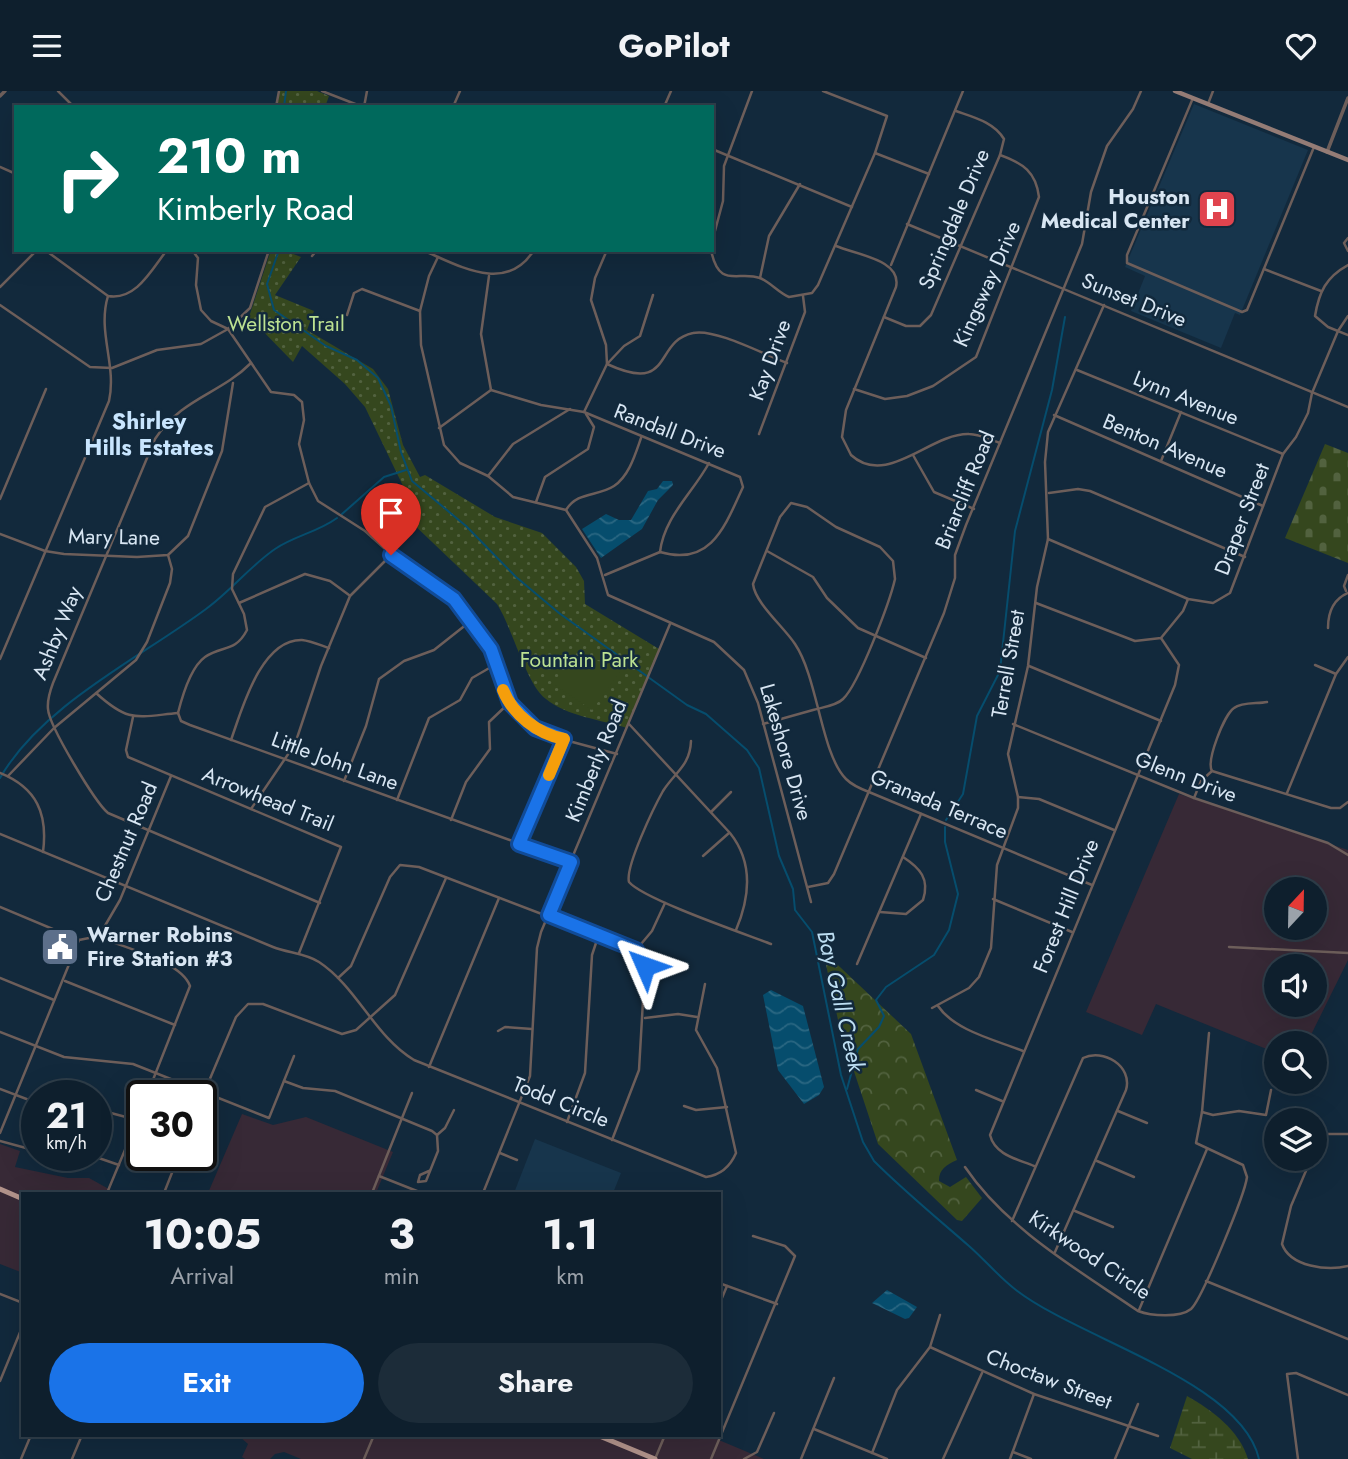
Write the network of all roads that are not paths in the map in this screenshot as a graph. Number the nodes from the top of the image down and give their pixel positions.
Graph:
1 (5, 91) edge
2 (58, 91) edge
3 (322, 91) edge
4 (752, 91) edge
5 (823, 91) edge
6 (963, 91) edge
7 (1141, 91) edge
8 (1175, 91) edge
9 (1213, 91) edge
10 (0, 96) edge
11 (1193, 98) junction
12 (1348, 98) edge
13 (1208, 104) junction
14 (72, 105) edge
15 (359, 105) edge
16 (956, 111) junction
17 (1314, 147) junction
18 (714, 150) edge
19 (1326, 152) junction
20 (875, 153) junction
21 (727, 154) junction
22 (1000, 155) junction
23 (1348, 160) edge
24 (929, 174) junction
25 (800, 184) junction
26 (852, 207) junction
27 (907, 224) junction
28 (714, 236) edge
29 (1348, 238) edge
30 (836, 246) junction
31 (962, 246) junction
32 (1348, 251) edge
33 (35, 252) edge
34 (48, 252) edge
35 (165, 252) edge
36 (194, 252) edge
37 (268, 252) edge
38 (315, 252) edge
39 (427, 252) edge
40 (533, 252) edge
41 (606, 252) edge
42 (712, 252) edge
43 (312, 256) dead end
44 (438, 257) junction
45 (891, 265) junction
46 (1348, 265) edge
47 (1013, 267) junction
48 (1264, 269) junction
49 (489, 276) junction
50 (760, 278) junction
51 (0, 286) edge
52 (1063, 288) junction
53 (1321, 291) junction
54 (653, 295) dead end
55 (108, 296) junction
56 (803, 296) junction
57 (0, 305) edge
58 (1104, 305) junction
59 (420, 311) junction
60 (347, 315) dead end
61 (1348, 316) edge
62 (884, 317) junction
63 (228, 329) junction
64 (1338, 331) junction
65 (1348, 335) edge
66 (251, 363) junction
67 (787, 363) junction
68 (607, 364) junction
69 (112, 368) junction
70 (1077, 370) junction
71 (233, 381) junction
72 (46, 389) dead end
73 (855, 389) junction
74 (491, 390) junction
75 (1312, 393) junction
76 (1348, 407) edge
77 (570, 409) junction
78 (584, 412) junction
79 (1182, 412) junction
80 (1054, 415) junction
81 (438, 429) junction
82 (759, 434) dead end
83 (642, 437) junction
84 (1000, 443) junction
85 (1283, 454) junction
86 (913, 455) junction
87 (1161, 461) junction
88 (709, 463) junction
89 (488, 477) junction
90 (309, 483) junction
91 (1049, 493) junction
92 (0, 499) edge
93 (536, 502) junction
94 (1263, 506) junction
95 (974, 509) junction
96 (566, 510) junction
97 (0, 534) edge
98 (1048, 539) junction
99 (766, 550) junction
100 (45, 551) junction
101 (660, 552) junction
102 (168, 555) junction
103 (391, 555) junction
104 (107, 556) junction
105 (1246, 558) junction
106 (605, 575) junction
107 (1348, 575) edge
108 (1348, 593) edge
109 (350, 596) junction
110 (1188, 599) junction
111 (239, 603) junction
112 (1035, 603) junction
113 (472, 620) junction
114 (671, 624) junction
115 (1328, 628) dead end
116 (873, 635) junction
117 (1161, 638) junction
118 (329, 648) junction
119 (1348, 657) edge
120 (926, 658) junction
121 (0, 659) edge
122 (498, 663) junction
123 (1028, 666) junction
124 (1315, 666) dead end
125 (1336, 674) junction
126 (96, 693) junction
127 (1267, 702) dead end
128 (510, 703) junction
129 (819, 709) junction
130 (178, 713) junction
131 (133, 717) junction
132 (1161, 721) junction
133 (629, 725) junction
134 (763, 725) junction
135 (1013, 725) junction
136 (54, 728) junction
137 (564, 739) junction
138 (231, 740) junction
139 (691, 741) dead end
140 (617, 754) junction
141 (286, 760) junction
142 (1212, 771) junction
143 (0, 773) edge
144 (677, 775) junction
145 (8, 776) junction
146 (171, 776) junction
147 (1138, 776) junction
148 (344, 781) junction
149 (731, 792) dead end
150 (869, 792) junction
151 (1287, 793) junction
152 (1018, 797) junction
153 (1194, 798) junction
154 (397, 800) junction
155 (1348, 802) edge
156 (251, 809) junction
157 (711, 812) junction
158 (922, 814) junction
159 (451, 820) junction
160 (1115, 830) junction
161 (148, 831) junction
162 (730, 833) junction
163 (0, 834) edge
164 (519, 844) junction
165 (1002, 847) junction
166 (43, 852) junction
167 (1348, 855) edge
168 (703, 856) dead end
169 (904, 857) junction
170 (571, 862) junction
171 (446, 878) junction
172 (1092, 885) junction
173 (126, 886) junction
174 (808, 887) junction
175 (499, 897) junction
176 (993, 899) junction
177 (665, 902) junction
178 (811, 902) dead end
179 (320, 903) junction
180 (0, 907) edge
181 (880, 912) junction
182 (549, 915) junction
183 (736, 930) junction
184 (1072, 932) junction
185 (599, 934) junction
186 (99, 936) junction
187 (79, 940) junction
188 (771, 944) dead end
189 (1228, 947) dead end
190 (636, 950) junction
191 (299, 953) junction
192 (1348, 953) edge
193 (857, 964) dead end
194 (0, 978) edge
195 (338, 978) junction
196 (63, 981) junction
197 (705, 984) dead end
198 (54, 1000) junction
199 (938, 1005) junction
200 (932, 1008) dead end
201 (371, 1015) junction
202 (645, 1017) junction
203 (697, 1017) junction
204 (176, 1025) junction
205 (533, 1029) junction
206 (498, 1031) dead end
207 (0, 1033) edge
208 (1209, 1033) dead end
209 (36, 1048) junction
210 (1023, 1051) junction
211 (294, 1056) dead end
212 (429, 1067) junction
213 (156, 1073) junction
214 (153, 1080) edge
215 (173, 1080) edge
216 (209, 1080) edge
217 (284, 1081) junction
218 (0, 1089) edge
219 (976, 1090) dead end
220 (412, 1093) dead end
221 (1270, 1094) edge
222 (16, 1095) junction
223 (21, 1097) edge
224 (217, 1098) edge
225 (1002, 1101) junction
226 (520, 1102) junction
227 (684, 1106) dead end
228 (727, 1107) junction
229 (454, 1111) dead end
230 (1118, 1111) junction
231 (1202, 1112) junction
232 (402, 1118) junction
233 (567, 1122) junction
234 (1147, 1123) dead end
235 (0, 1133) edge
236 (1327, 1134) edge
237 (437, 1135) junction
238 (1348, 1135) edge
239 (612, 1140) junction
240 (0, 1141) edge
241 (21, 1147) edge
242 (126, 1148) edge
243 (1207, 1149) junction
244 (500, 1153) junction
245 (517, 1160) dead end
246 (1097, 1161) junction
247 (112, 1163) edge
248 (119, 1165) junction
249 (1034, 1166) junction
250 (965, 1167) dead end
251 (173, 1171) edge
252 (429, 1171) junction
253 (1306, 1171) edge
254 (379, 1176) junction
255 (1134, 1177) dead end
256 (420, 1183) junction
257 (0, 1189) edge
258 (416, 1191) junction
259 (107, 1192) edge
260 (164, 1192) edge
261 (372, 1192) edge
262 (419, 1192) edge
263 (483, 1192) edge
264 (21, 1198) edge
265 (1075, 1211) junction
266 (1012, 1221) junction
267 (1113, 1227) dead end
268 (753, 1236) dead end
269 (1055, 1252) junction
270 (1348, 1266) edge
271 (1206, 1281) junction
272 (721, 1284) edge
273 (727, 1286) junction
274 (0, 1294) edge
275 (721, 1300) edge
276 (21, 1302) edge
277 (777, 1304) junction
278 (1138, 1311) junction
279 (940, 1315) dead end
280 (21, 1330) edge
281 (1348, 1339) edge
282 (930, 1347) junction
283 (983, 1371) junction
284 (834, 1378) dead end
285 (0, 1381) edge
286 (1034, 1394) junction
287 (1348, 1395) edge
288 (1138, 1404) dead end
289 (774, 1413) dead end
290 (1128, 1425) junction
291 (814, 1429) junction
292 (1158, 1436) dead end
293 (30, 1437) edge
294 (81, 1437) edge
295 (373, 1437) edge
296 (602, 1437) edge
297 (663, 1437) edge
298 (636, 1451) junction
299 (1013, 1451) junction
300 (872, 1453) junction
301 (21, 1459) edge
302 (72, 1459) edge
303 (364, 1459) edge
304 (633, 1459) edge
305 (655, 1459) edge
306 (712, 1459) edge
307 (744, 1459) edge
308 (801, 1459) edge
309 (887, 1459) edge
310 (943, 1459) edge
311 (1010, 1459) edge
312 (1031, 1459) edge
313 (1115, 1459) edge
314 (1297, 1459) edge

1 - 10 street
2 - 14 street
3 - 15 street
4 - 21 street
5 - 20 street
6 - 16 street
7 - 52 street, Briarcliff Road
8 - 11 main road
9 - 13 street
11 - 13 main road
11 - 48 street
12 - 19 street
13 - 17 main road
16 - 22 street, Springdale Drive
16 - 24 street
17 - 19 main road
17 - 48 street
18 - 21 street
19 - 23 main road
20 - 24 street
20 - 26 street
21 - 25 street
21 - 28 street
22 - 31 street, Springdale Drive
22 - 47 street, Kingsway Drive
24 - 27 street
25 - 26 street
25 - 50 street
26 - 30 street
27 - 31 street, Sunset Drive
27 - 45 street
29 - 32 street
30 - 45 street
30 - 56 street
31 - 47 street, Sunset Drive
31 - 62 street, Springdale Drive
33 - 51 street
34 - 55 street
35 - 55 street
36 - 63 street
37 - 63 street
38 - 43 street
39 - 44 street
40 - 49 street
41 - 68 street
42 - 50 street
44 - 49 street
44 - 59 street
45 - 62 street
46 - 53 street
47 - 52 street, Sunset Drive
47 - 73 street, Kingsway Drive
48 - 53 street
49 - 74 street
50 - 56 street
52 - 58 street, Sunset Drive
52 - 84 street, Briarcliff Road
53 - 64 street
54 - 68 street
55 - 69 street
56 - 67 street, Kay Drive
57 - 69 street
58 - 70 street, Terrell Street
58 - 75 street, Sunset Drive
59 - 60 street
59 - 81 street
61 - 64 street, Draper Street
62 - 73 street
63 - 66 street
63 - 69 street
64 - 65 street
64 - 75 street, Draper Street
66 - 71 street, Ashby Way
66 - 90 street
67 - 68 street
67 - 82 street, Kay Drive
68 - 78 street
69 - 100 street
70 - 79 street, Lynn Avenue
70 - 80 street, Terrell Street
71 - 102 street, Mary Lane
71 - 104 street, Ashby Way
72 - 92 street
73 - 86 street
74 - 77 street, Randall Drive
74 - 81 street
75 - 76 street, Sunset Drive
75 - 85 street, Draper Street
77 - 78 street, Randall Drive
77 - 89 street
78 - 83 street, Randall Drive
78 - 93 street
79 - 85 street, Lynn Avenue
79 - 87 street
80 - 87 street, Benton Avenue
80 - 91 street, Terrell Street
81 - 89 street
83 - 88 street, Randall Drive
83 - 96 street
84 - 86 street
84 - 95 street, Briarcliff Road
85 - 94 street, Draper Street
86 - 95 street
87 - 94 street, Benton Avenue
88 - 101 street
88 - 101 street, Randall Drive
89 - 93 street
90 - 103 street
90 - 111 street
91 - 98 street, Terrell Street
91 - 105 street
93 - 96 street
94 - 105 street, Draper Street
95 - 120 street, Briarcliff Road
96 - 106 street, Lakeshore Drive
97 - 100 street, Mary Lane
98 - 110 street, Draper Street
98 - 112 street, Terrell Street
99 - 116 street
99 - 116 street, Granada Terrace
99 - 129 street, Granada Terrace
100 - 104 street, Mary Lane
100 - 121 street
101 - 106 street
102 - 104 street, Mary Lane
102 - 126 street
103 - 109 street
103 - 113 street
104 - 136 street, Ashby Way
105 - 110 street, Draper Street
106 - 114 street, Lakeshore Drive
107 - 108 street
108 - 115 street
109 - 111 street
109 - 118 street
110 - 117 street
111 - 130 street
112 - 117 street
112 - 123 street, Terrell Street
113 - 122 street
113 - 148 street
114 - 133 street, Kimberly Road
114 - 134 street, Lakeshore Drive
116 - 120 street
116 - 129 street, Granada Terrace
117 - 132 street, Forest Hill Drive
118 - 138 street
118 - 141 street
119 - 125 street
120 - 150 street, Briarcliff Road
122 - 128 street
122 - 154 street
123 - 132 street
123 - 135 street, Terrell Street
124 - 125 street
125 - 151 street
126 - 131 street
126 - 136 street
127 - 142 street
128 - 137 street
128 - 159 street
129 - 134 street, Granada Terrace
129 - 150 street, Granada Terrace
130 - 131 street
130 - 138 street, Little John Lane
131 - 146 street, Arrowhead Trail
132 - 147 street, Forest Hill Drive
133 - 140 street, Kimberly Road
133 - 144 street
134 - 174 street, Lakeshore Drive
135 - 147 street, Glenn Drive
135 - 152 street, Terrell Street
136 - 145 street
136 - 161 street, Ashby Way
137 - 140 street
137 - 164 street
138 - 141 street, Little John Lane
139 - 144 street
140 - 170 street, Kimberly Road
141 - 148 street, Little John Lane
141 - 156 street
142 - 151 street
142 - 153 street
143 - 145 street
144 - 157 street
144 - 177 street
145 - 166 street
146 - 156 street, Arrowhead Trail
146 - 161 street, Chestnut Road
147 - 153 street, Glenn Drive
147 - 160 street, Forest Hill Drive
148 - 154 street, Little John Lane
149 - 157 street
150 - 158 street, Granada Terrace
150 - 174 street, Briarcliff Road
151 - 155 street
152 - 160 street
152 - 165 street, Terrell Street
153 - 167 street, Glenn Drive
154 - 159 street, Little John Lane
156 - 179 street, Arrowhead Trail
157 - 162 street
158 - 165 street, Granada Terrace
158 - 169 street
159 - 164 street, Little John Lane
160 - 172 street, Forest Hill Drive
161 - 173 street, Chestnut Road
161 - 179 street, Ashby Way
162 - 168 street
162 - 183 street
163 - 166 street
164 - 170 street, Little John Lane
165 - 172 street, Granada Terrace
165 - 176 street, Terrell Street
166 - 173 street
169 - 181 street
169 - 181 street
170 - 182 street, Kimberly Road
171 - 175 street
171 - 195 street
171 - 201 street
172 - 184 street, Forest Hill Drive
173 - 186 street, Chestnut Road
173 - 191 street
174 - 178 street, Lakeshore Drive
175 - 182 street
175 - 212 street
176 - 184 street
176 - 199 street, Terrell Street
177 - 183 street
177 - 190 street
179 - 191 street, Arrowhead Trail
180 - 187 street
181 - 193 street
182 - 185 street
182 - 205 street, Kimberly Road
183 - 188 street
184 - 210 street, Forest Hill Drive
185 - 190 street
185 - 233 street
186 - 187 street
186 - 204 street
187 - 196 street
189 - 192 street
190 - 202 street, Todd Circle
191 - 195 street, Todd Circle
194 - 198 street
195 - 201 street, Todd Circle
196 - 198 street
196 - 204 street
197 - 203 street
198 - 209 street
199 - 200 street, Terrell Street
199 - 210 street
201 - 212 street, Todd Circle
201 - 216 street
202 - 203 street
202 - 239 street, Todd Circle
203 - 228 street
204 - 213 street
205 - 206 street
205 - 226 street, Kimberly Road
207 - 209 street
208 - 231 street
209 - 213 street
209 - 222 street
210 - 225 street, Forest Hill Drive
211 - 217 street
212 - 226 street, Todd Circle
213 - 214 street
213 - 215 street
217 - 224 street
217 - 232 street
218 - 222 street
219 - 225 street
220 - 232 street
221 - 231 street
222 - 223 street
222 - 235 street
225 - 249 street, Forest Hill Drive
226 - 233 street, Todd Circle
226 - 244 street, Kimberly Road
227 - 228 street
228 - 239 street
229 - 237 street
230 - 234 street
230 - 246 street
230 - 249 street
231 - 243 street
232 - 237 street
232 - 254 street
233 - 239 street, Todd Circle
236 - 238 street
237 - 252 street
240 - 241 street
242 - 248 street
243 - 271 street, Kirkwood Circle
243 - 278 street
244 - 245 street
244 - 263 street, Kimberly Road
246 - 255 street
246 - 265 street
247 - 248 street
248 - 259 street
249 - 266 street
250 - 266 street, Kirkwood Circle
251 - 260 street
252 - 256 street
252 - 256 street
253 - 270 street
254 - 258 street
254 - 261 street
256 - 258 street
257 - 264 main road
258 - 262 street
265 - 267 street
265 - 269 street
266 - 269 street, Kirkwood Circle
268 - 277 street
269 - 278 street, Kirkwood Circle
271 - 278 street, Kirkwood Circle
271 - 281 street
272 - 273 street
273 - 275 street
273 - 277 street
274 - 276 street
277 - 306 street
279 - 282 street
280 - 285 street
282 - 283 street, Choctaw Street
282 - 300 street
283 - 286 street, Choctaw Street
283 - 310 street
284 - 291 street
286 - 290 street, Choctaw Street
286 - 299 street
287 - 314 street
288 - 290 street
289 - 307 street
290 - 292 street, Choctaw Street
290 - 313 street
291 - 300 street
291 - 308 street
293 - 301 street
294 - 302 street
295 - 303 street
296 - 298 main road
297 - 305 street
298 - 304 street
298 - 305 main road
299 - 311 street
299 - 312 street
300 - 309 street

